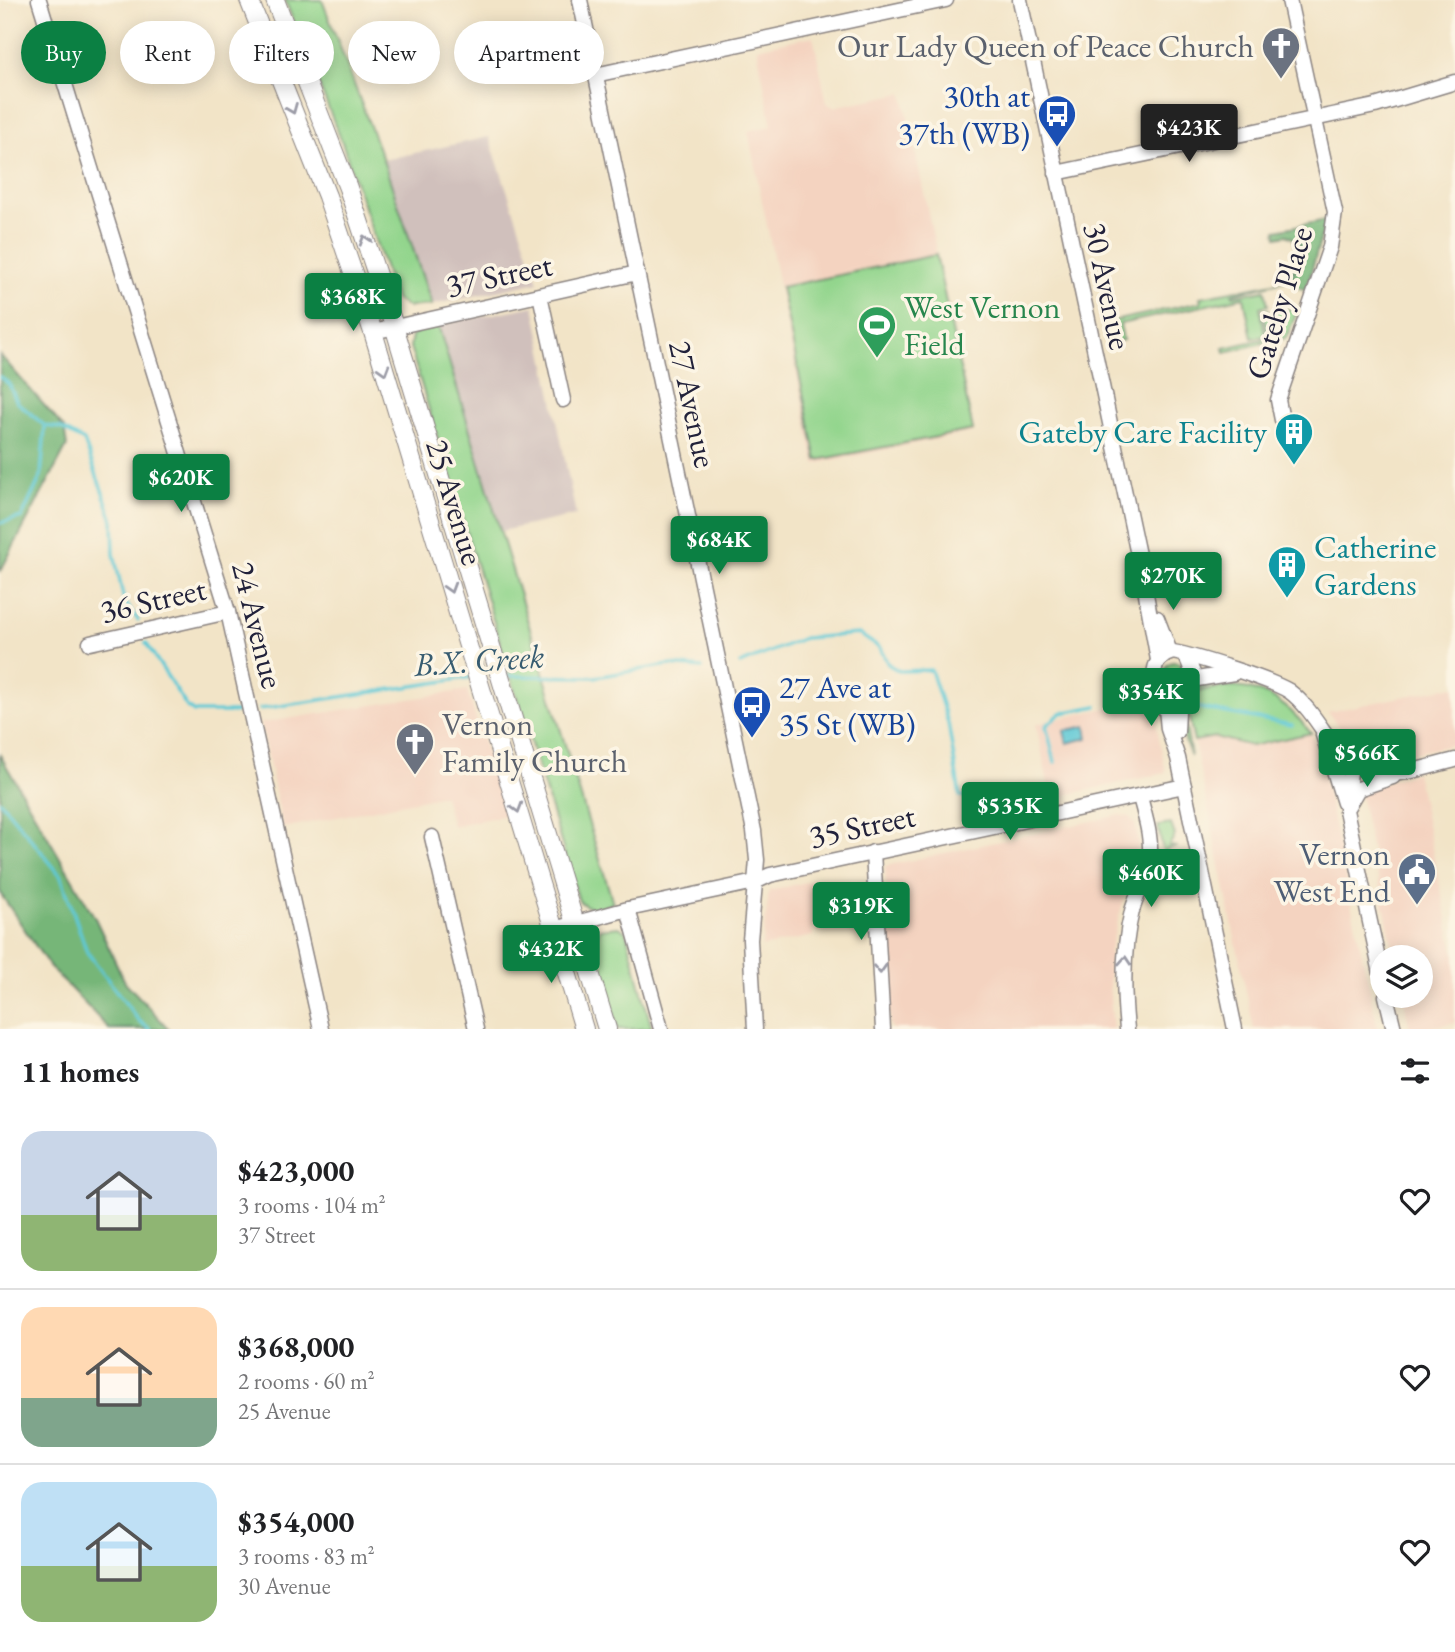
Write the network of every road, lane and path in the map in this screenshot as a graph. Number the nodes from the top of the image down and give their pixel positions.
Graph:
1 (39, 0) edge
2 (249, 0) edge
3 (275, 0) edge
4 (580, 0) edge
5 (946, 0) edge
6 (1020, 0) edge
7 (1289, 0) edge
8 (584, 21) edge
9 (604, 73) edge
10 (1455, 82) edge
11 (597, 84) edge
12 (1315, 120) junction
13 (1056, 173) junction
14 (637, 273) junction
15 (540, 295) junction
16 (394, 326) junction
17 (373, 332) junction
18 (564, 400) dead end
19 (1282, 420) dead end
20 (228, 612) junction
21 (90, 643) dead end
22 (1164, 656) junction
23 (1185, 656) junction
24 (1239, 673) junction
25 (1191, 680) junction
26 (1171, 689) junction
27 (1321, 728) junction
28 (1455, 760) edge
29 (1351, 762) junction
30 (1395, 776) junction
31 (1184, 786) junction
32 (1140, 797) junction
33 (1346, 810) junction
34 (432, 836) dead end
35 (873, 852) junction
36 (755, 882) junction
37 (628, 909) junction
38 (575, 925) junction
39 (554, 929) junction
40 (1375, 945) edge
41 (1389, 1008) edge
42 (321, 1029) edge
43 (476, 1029) edge
44 (584, 1029) edge
45 (607, 1029) edge
46 (661, 1029) edge
47 (755, 1029) edge
48 (883, 1029) edge
49 (1127, 1029) edge
50 (1235, 1029) edge
51 (1394, 1029) edge

1 - 20 street, 24 Avenue
2 -> 17 main road, 25 Avenue
16 -> 3 main road, 25 Avenue
4 - 8 street, 27 Avenue
5 - 9 street
6 - 13 street, 30 Avenue
7 - 12 street, Gateby Place
10 - 12 street
11 - 14 street, 27 Avenue
12 - 13 street
12 - 19 street, Gateby Place
13 - 22 street, 30 Avenue
14 - 15 street, 37 Street
14 - 36 street, 27 Avenue
15 - 16 street, 37 Street
15 - 18 street
16 - 17 street, 37 Street
16 - 38 main road, 25 Avenue
17 -> 39 main road, 25 Avenue
20 - 21 street, 36 Street
20 - 42 street, 24 Avenue
22 - 23 street
22 - 26 street
23 - 24 street
23 - 25 street
24 - 25 street
24 - 27 street
25 - 26 street
26 - 31 street
27 - 29 street
27 - 33 street
28 - 30 street
29 - 30 street
29 - 33 street
30 - 33 street
31 - 32 street, 35 Street
31 - 50 street
32 - 35 street, 35 Street
49 -> 32 street
33 - 40 street
34 - 43 street
35 - 36 street, 35 Street
35 -> 48 street
36 - 37 street, 35 Street
36 - 47 street, 27 Avenue
37 - 38 street, 35 Street
37 - 46 street
38 - 39 street, 35 Street
38 - 45 main road, 25 Avenue
39 - 44 main road, 25 Avenue
41 - 51 street

